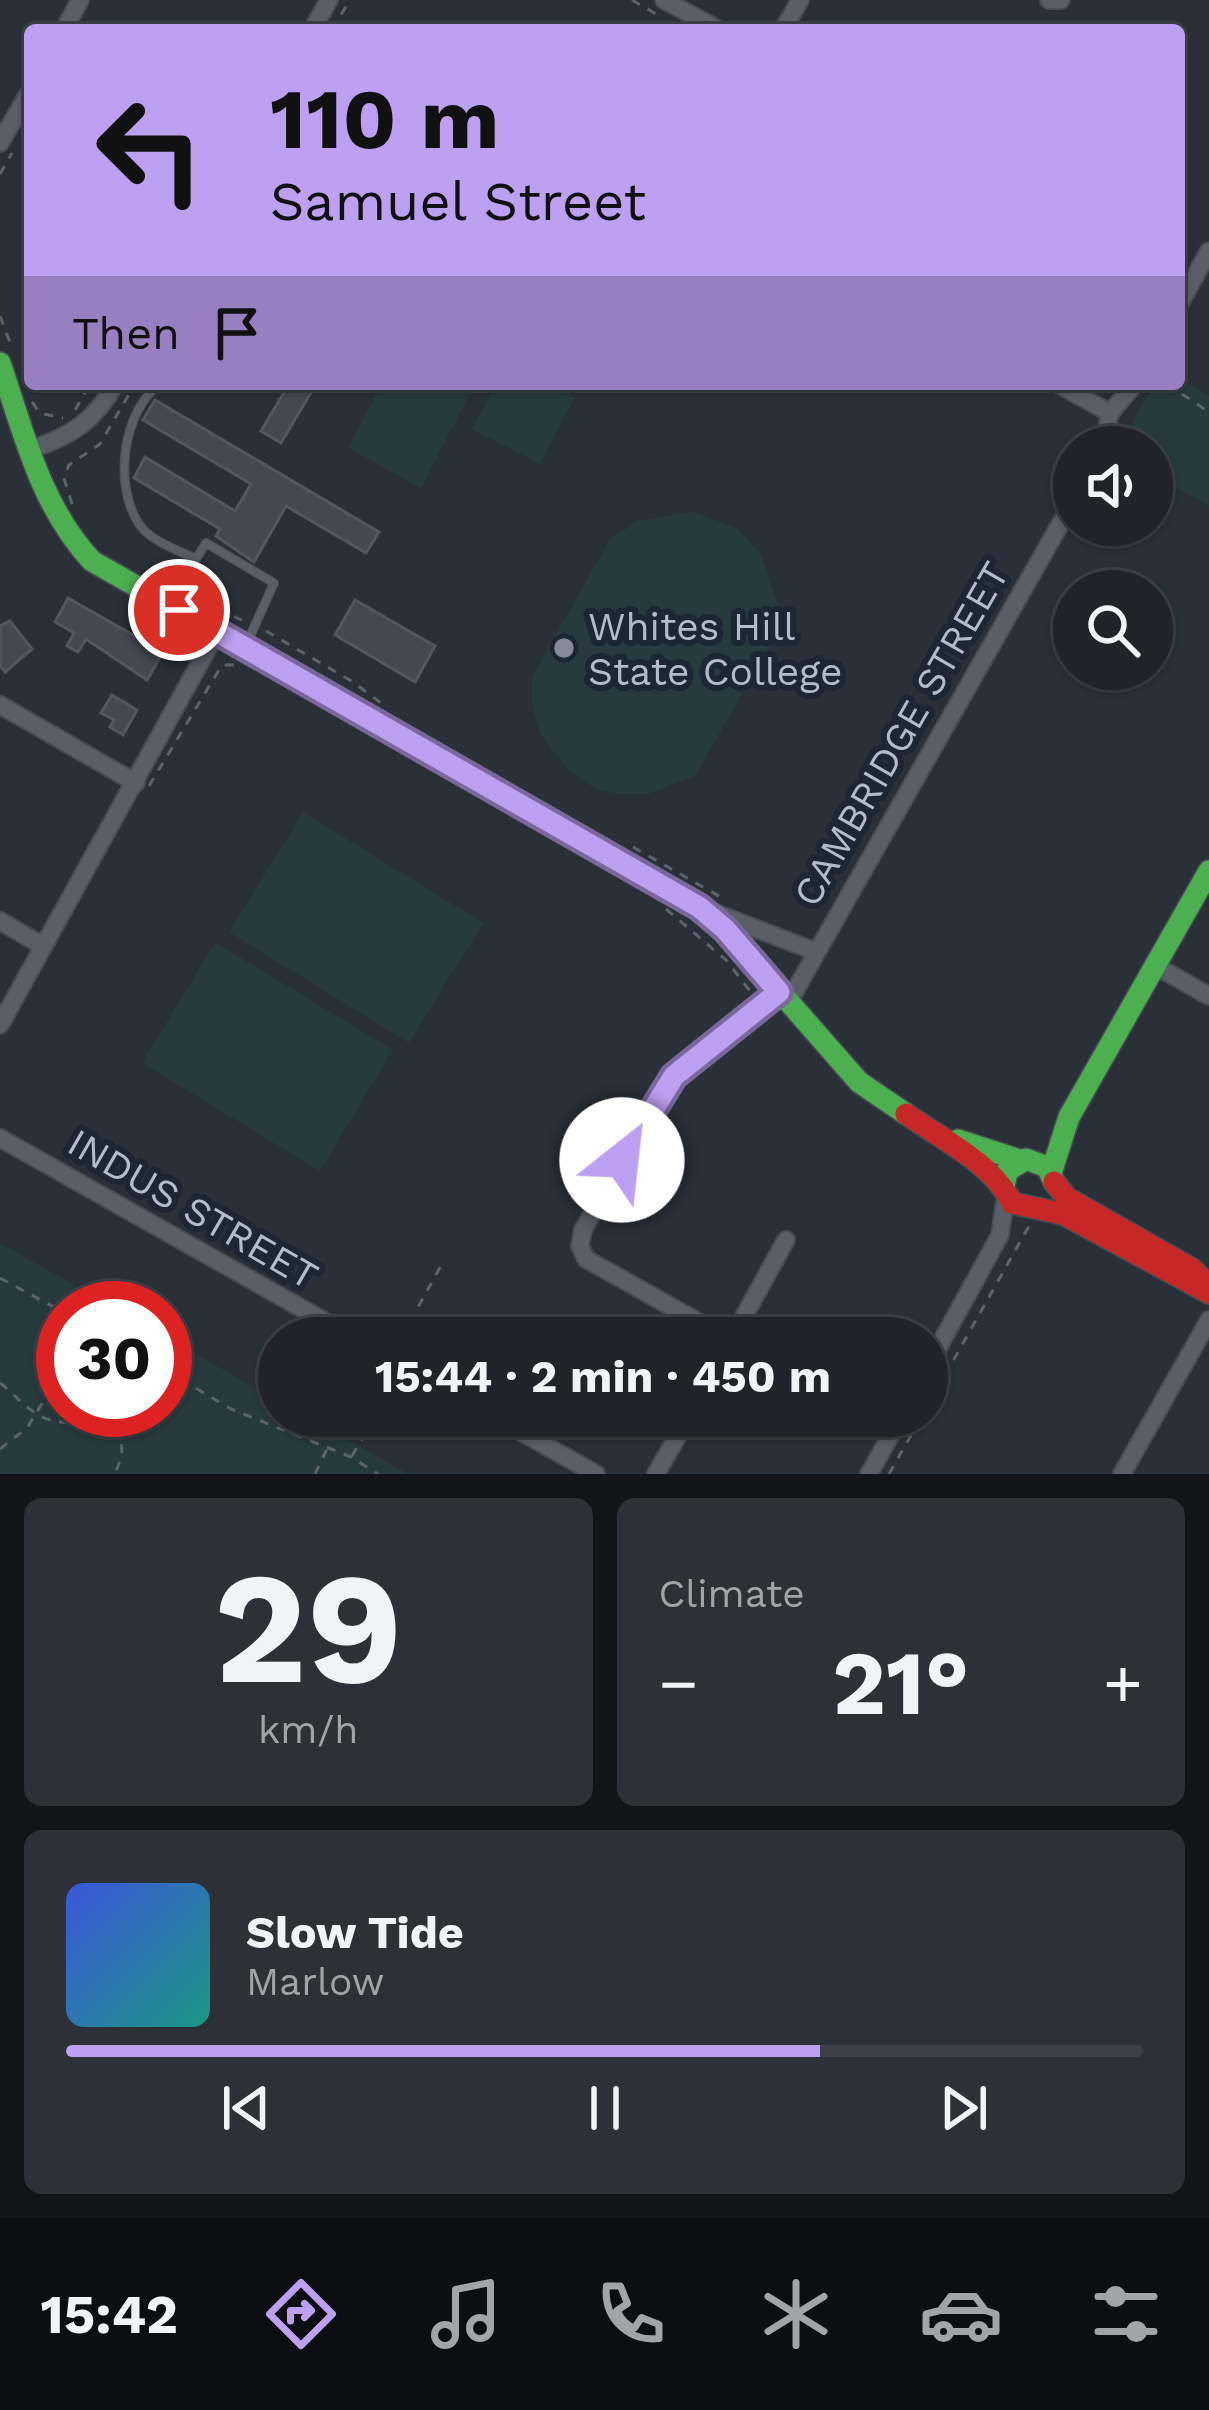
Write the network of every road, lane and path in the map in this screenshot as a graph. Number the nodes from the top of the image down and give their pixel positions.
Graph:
1 (664, 0) edge
2 (1048, 0) edge
3 (1061, 0) edge
4 (707, 24) edge
5 (24, 101) edge
6 (0, 143) edge
7 (1207, 259) edge
8 (1185, 295) edge
9 (0, 316) edge
10 (7, 360) edge
11 (87, 390) edge
12 (110, 390) edge
13 (154, 390) edge
14 (1069, 390) edge
15 (1130, 390) edge
16 (1176, 390) edge
17 (32, 401) dead end
18 (1110, 412) junction
19 (1209, 412) edge
20 (1107, 426) edge
21 (32, 449) junction
22 (1053, 536) edge
23 (217, 632) junction
24 (245, 648) junction
25 (250, 673) dead end
26 (0, 704) edge
27 (136, 783) junction
28 (1209, 871) edge
29 (662, 905) dead end
30 (699, 907) junction
31 (0, 921) edge
32 (43, 946) junction
33 (814, 951) junction
34 (1156, 966) junction
35 (1209, 996) edge
36 (754, 997) dead end
37 (784, 998) junction
38 (0, 1025) edge
39 (1069, 1117) junction
40 (929, 1130) junction
41 (0, 1138) edge
42 (1023, 1160) junction
43 (1053, 1178) junction
44 (1005, 1190) junction
45 (1037, 1212) junction
46 (1000, 1235) junction
47 (786, 1240) dead end
48 (442, 1262) dead end
49 (0, 1278) edge
50 (1209, 1290) edge
51 (36, 1297) edge
52 (317, 1317) edge
53 (412, 1317) edge
54 (692, 1317) edge
55 (742, 1317) edge
56 (1209, 1320) edge
57 (948, 1330) edge
58 (948, 1369) edge
59 (0, 1383) edge
60 (192, 1386) edge
61 (36, 1411) edge
62 (34, 1414) junction
63 (363, 1437) edge
64 (530, 1437) edge
65 (677, 1437) edge
66 (889, 1437) edge
67 (910, 1437) edge
68 (327, 1448) junction
69 (0, 1449) edge
70 (351, 1457) junction
71 (115, 1474) edge
72 (315, 1474) edge
73 (378, 1474) edge
74 (596, 1474) edge
75 (656, 1474) edge
76 (869, 1474) edge
77 (890, 1474) edge
78 (1122, 1474) edge

1 - 4 street
2 - 3 street
5 - 6 street
7 - 8 street
9 - 10 path
10 - 21 street
11 - 17 path
12 - 21 street
13 - 24 lane
14 - 18 street
15 - 18 street
16 - 19 path
18 - 20 street
21 - 23 street
22 - 33 street, CAMBRIDGE STREET
23 - 24 street
23 - 27 street
24 - 30 street
25 - 27 path
26 - 27 street
27 - 32 street
28 - 34 street
29 - 36 path
30 - 33 street
30 - 37 street
31 - 32 street
32 - 38 street
33 - 37 street, CAMBRIDGE STREET
34 - 35 street
34 - 39 street
37 - 40 street
37 - 54 street
39 - 42 street
39 - 43 street
40 - 42 street
40 - 44 street
41 - 52 street, INDUS STREET
42 - 43 street
42 - 44 street
43 - 45 street
43 - 50 street
44 - 45 street
44 - 46 street
45 - 46 street
45 - 50 street
45 - 58 path
46 - 57 street
47 - 55 street
48 - 53 path
49 - 51 path
56 - 78 street
59 - 62 path
60 - 68 path
61 - 62 path
62 - 69 path
62 - 71 path
63 - 70 path
64 - 74 street
65 - 75 street
66 - 76 street
67 - 77 path
68 - 70 path
68 - 72 path
70 - 73 path

